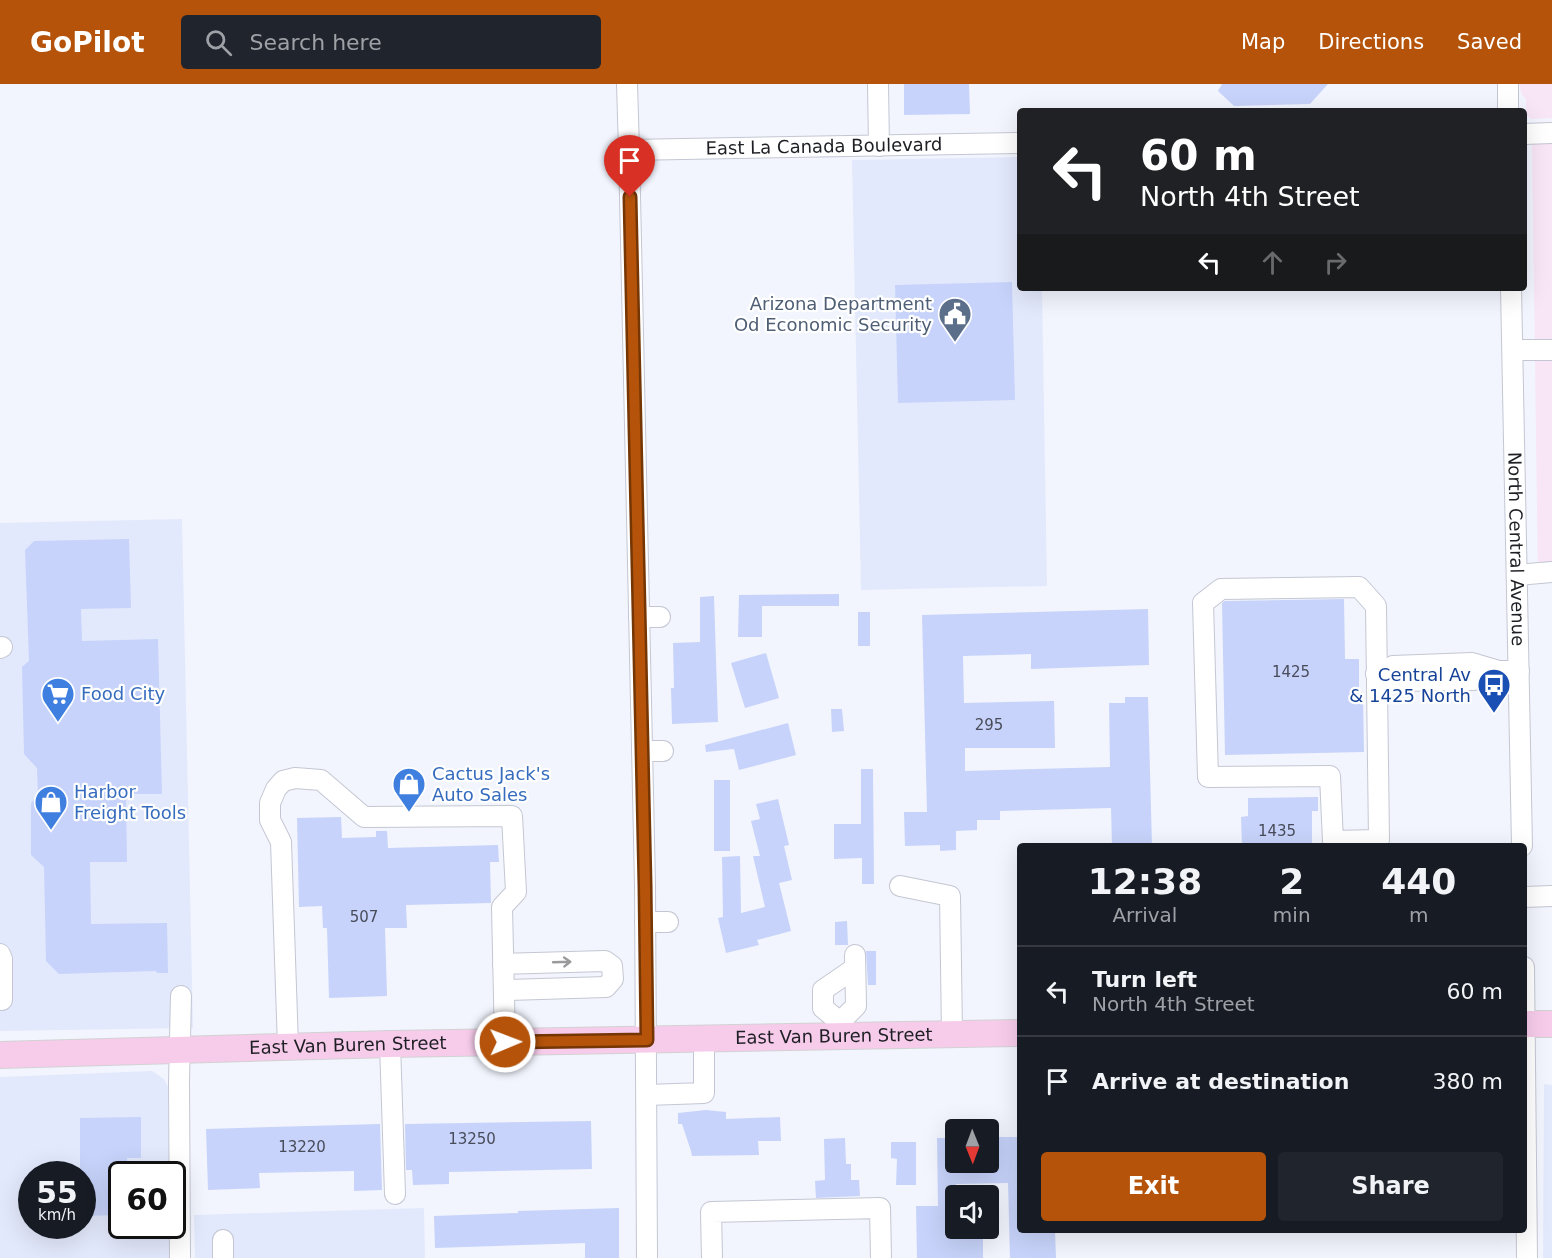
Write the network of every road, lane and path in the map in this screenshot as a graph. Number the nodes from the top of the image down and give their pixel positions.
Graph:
1 (627, 84) edge
2 (878, 84) edge
3 (1508, 84) edge
4 (1508, 108) edge
5 (1552, 133) edge
6 (1527, 134) edge
7 (1017, 143) edge
8 (879, 146) junction
9 (629, 150) junction
10 (1511, 291) edge
11 (1513, 350) junction
12 (1552, 350) edge
13 (1552, 572) edge
14 (1517, 575) junction
15 (660, 617) dead end
16 (639, 618) junction
17 (1519, 671) junction
18 (1376, 674) junction
19 (642, 751) junction
20 (663, 751) dead end
21 (1522, 843) edge
22 (900, 886) dead end
23 (1552, 896) edge
24 (1527, 897) edge
25 (645, 922) junction
26 (668, 922) dead end
27 (0, 954) edge
28 (503, 964) junction
29 (504, 990) junction
30 (181, 996) dead end
31 (2, 1000) dead end
32 (1527, 1024) edge
33 (1552, 1024) edge
34 (840, 1029) junction
35 (1017, 1033) edge
36 (952, 1034) junction
37 (704, 1039) junction
38 (647, 1040) junction
39 (505, 1042) junction
40 (390, 1044) junction
41 (288, 1046) junction
42 (179, 1049) junction
43 (0, 1055) edge
44 (646, 1095) junction
45 (395, 1194) dead end
46 (1526, 1233) edge
47 (180, 1258) edge
48 (647, 1258) edge
49 (712, 1258) edge
50 (881, 1258) edge
51 (1527, 1258) edge

1 - 9 street
2 - 8 street
3 - 4 street
5 - 6 street
7 - 8 street, East La Canada Boulevard
8 - 9 street, East La Canada Boulevard
9 - 16 street
10 - 11 street, North Central Avenue
11 - 12 street
11 - 14 street, North Central Avenue
13 - 14 street
14 - 17 street, North Central Avenue
15 - 16 street
16 - 19 street
17 - 18 street
17 - 21 street, North Central Avenue
18 - 18 street
19 - 20 street
19 - 25 street
22 - 36 street
23 - 24 street
25 - 26 street
25 - 38 street
27 - 31 street
28 - 29 street
28 -> 29 street
28 - 41 street
29 - 39 street
30 - 42 street
32 - 33 main road
34 - 34 street
34 - 36 main road, East Van Buren Street
34 - 37 main road, East Van Buren Street
35 - 36 main road, East Van Buren Street
37 - 38 main road, East Van Buren Street
37 - 44 street
38 - 39 main road, East Van Buren Street
38 - 44 street
39 - 40 main road, East Van Buren Street
40 - 41 main road, East Van Buren Street
40 - 45 street
41 - 42 main road, East Van Buren Street
42 - 43 main road, East Van Buren Street
42 - 47 street
44 - 48 street
46 - 51 street
49 - 50 street

